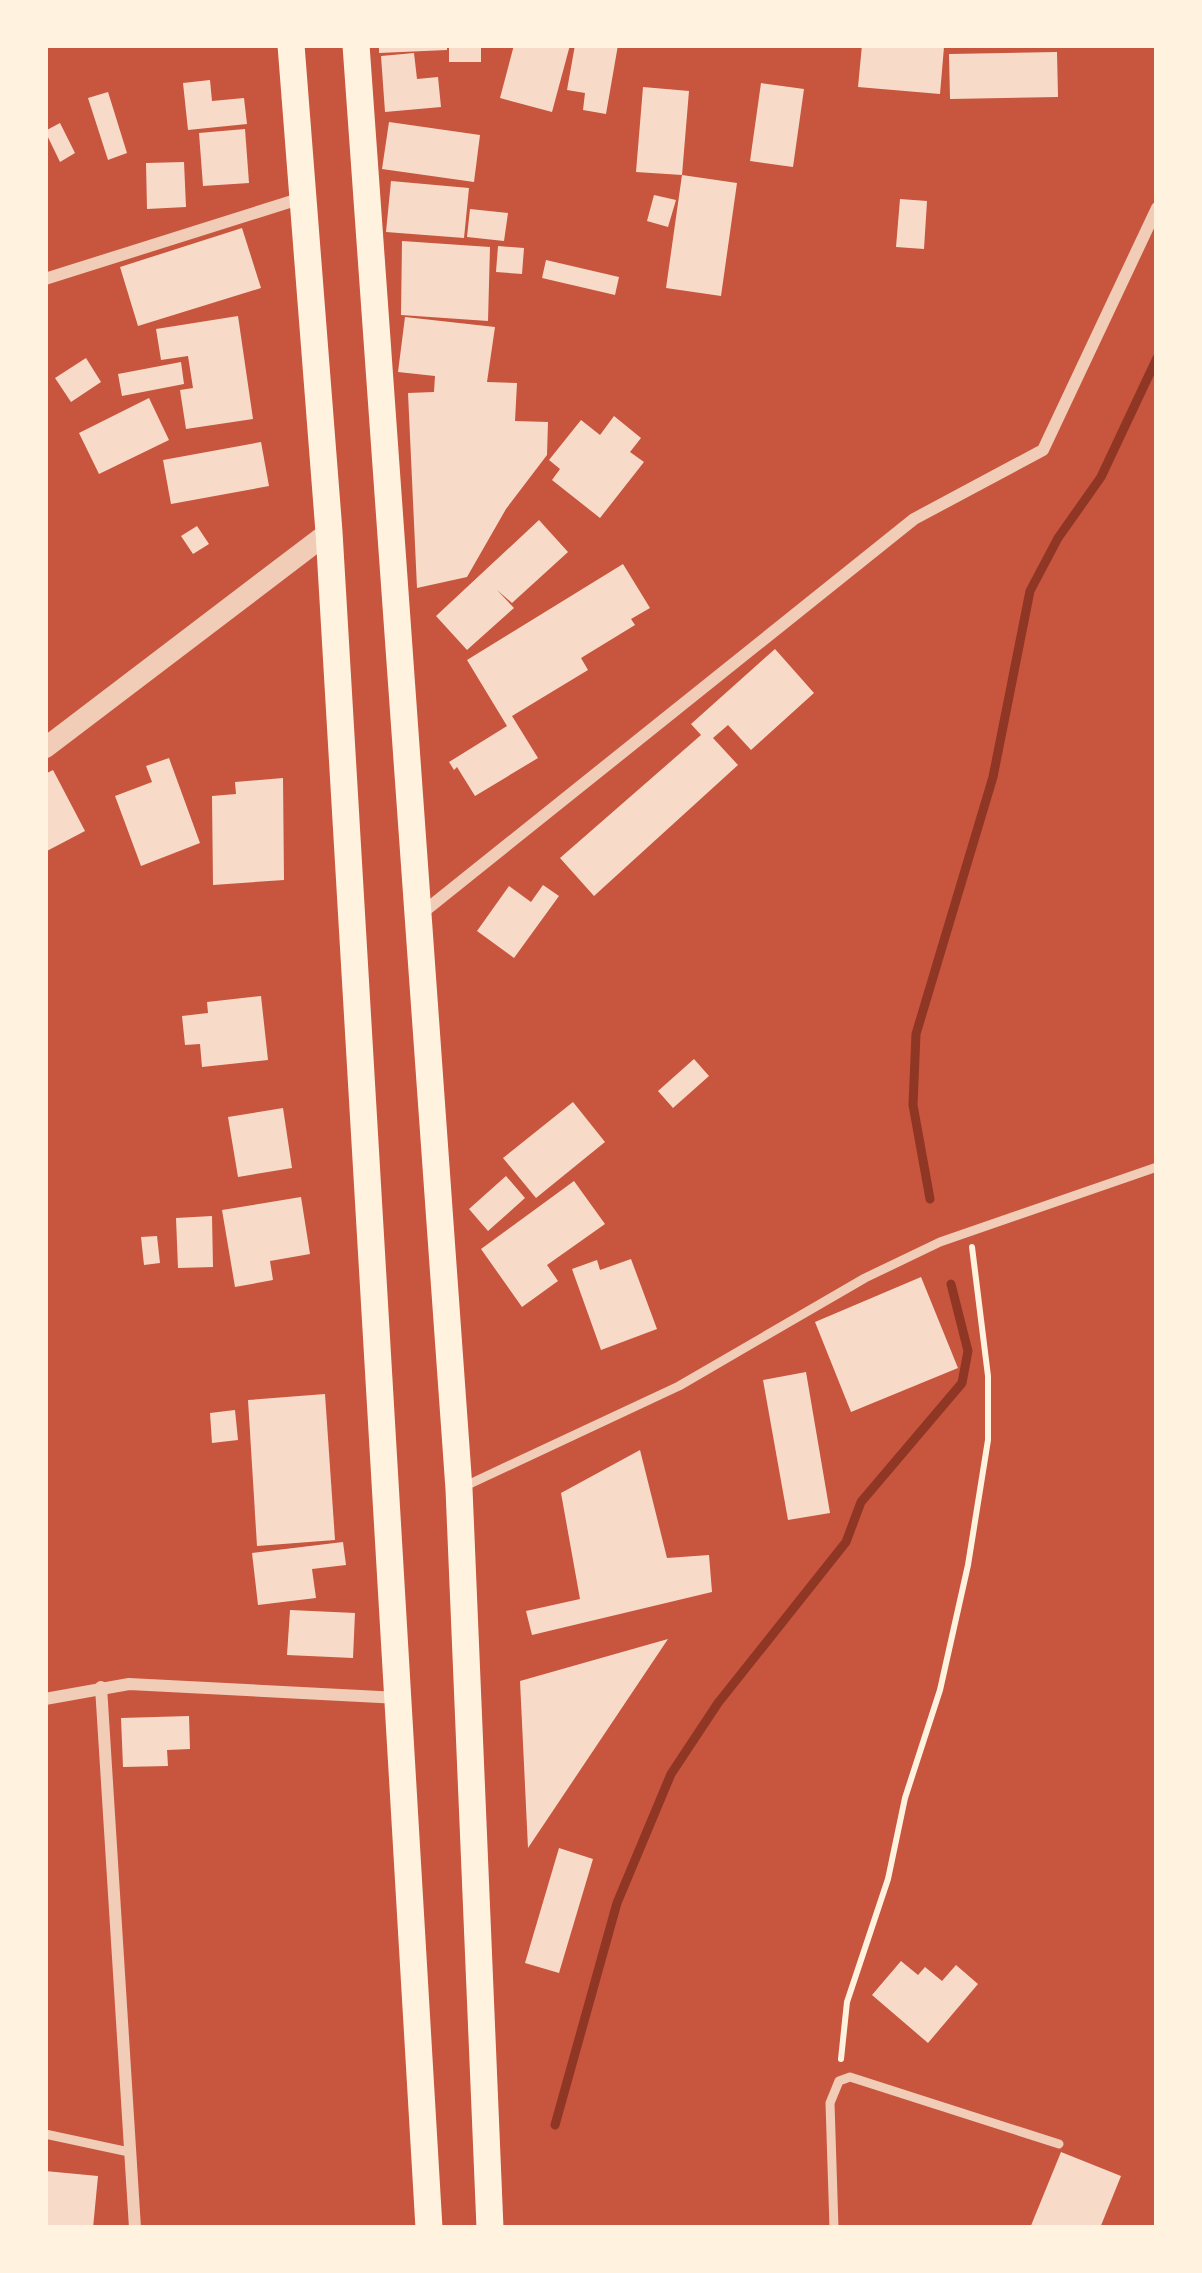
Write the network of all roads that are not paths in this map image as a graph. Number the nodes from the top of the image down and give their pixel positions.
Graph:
1 (292, 45) edge
2 (356, 45) edge
3 (303, 198) junction
4 (1157, 208) edge
5 (45, 279) edge
6 (329, 532) junction
7 (45, 748) edge
8 (421, 914) junction
9 (1157, 1167) edge
10 (459, 1489) junction
11 (101, 1688) junction
12 (400, 1698) junction
13 (45, 1699) edge
14 (45, 2134) edge
15 (1060, 2144) dead end
16 (130, 2152) junction
17 (135, 2228) edge
18 (429, 2228) edge
19 (490, 2228) edge
20 (834, 2228) edge

1 - 3 main road
2 - 8 main road
3 - 5 street
3 - 6 main road
4 - 8 street
6 - 7 street
6 - 12 main road
8 - 10 main road
9 - 10 lane
10 - 19 main road
11 - 12 street
11 - 13 street
11 - 16 street
12 - 18 main road
14 - 16 lane
15 - 20 lane
16 - 17 street

